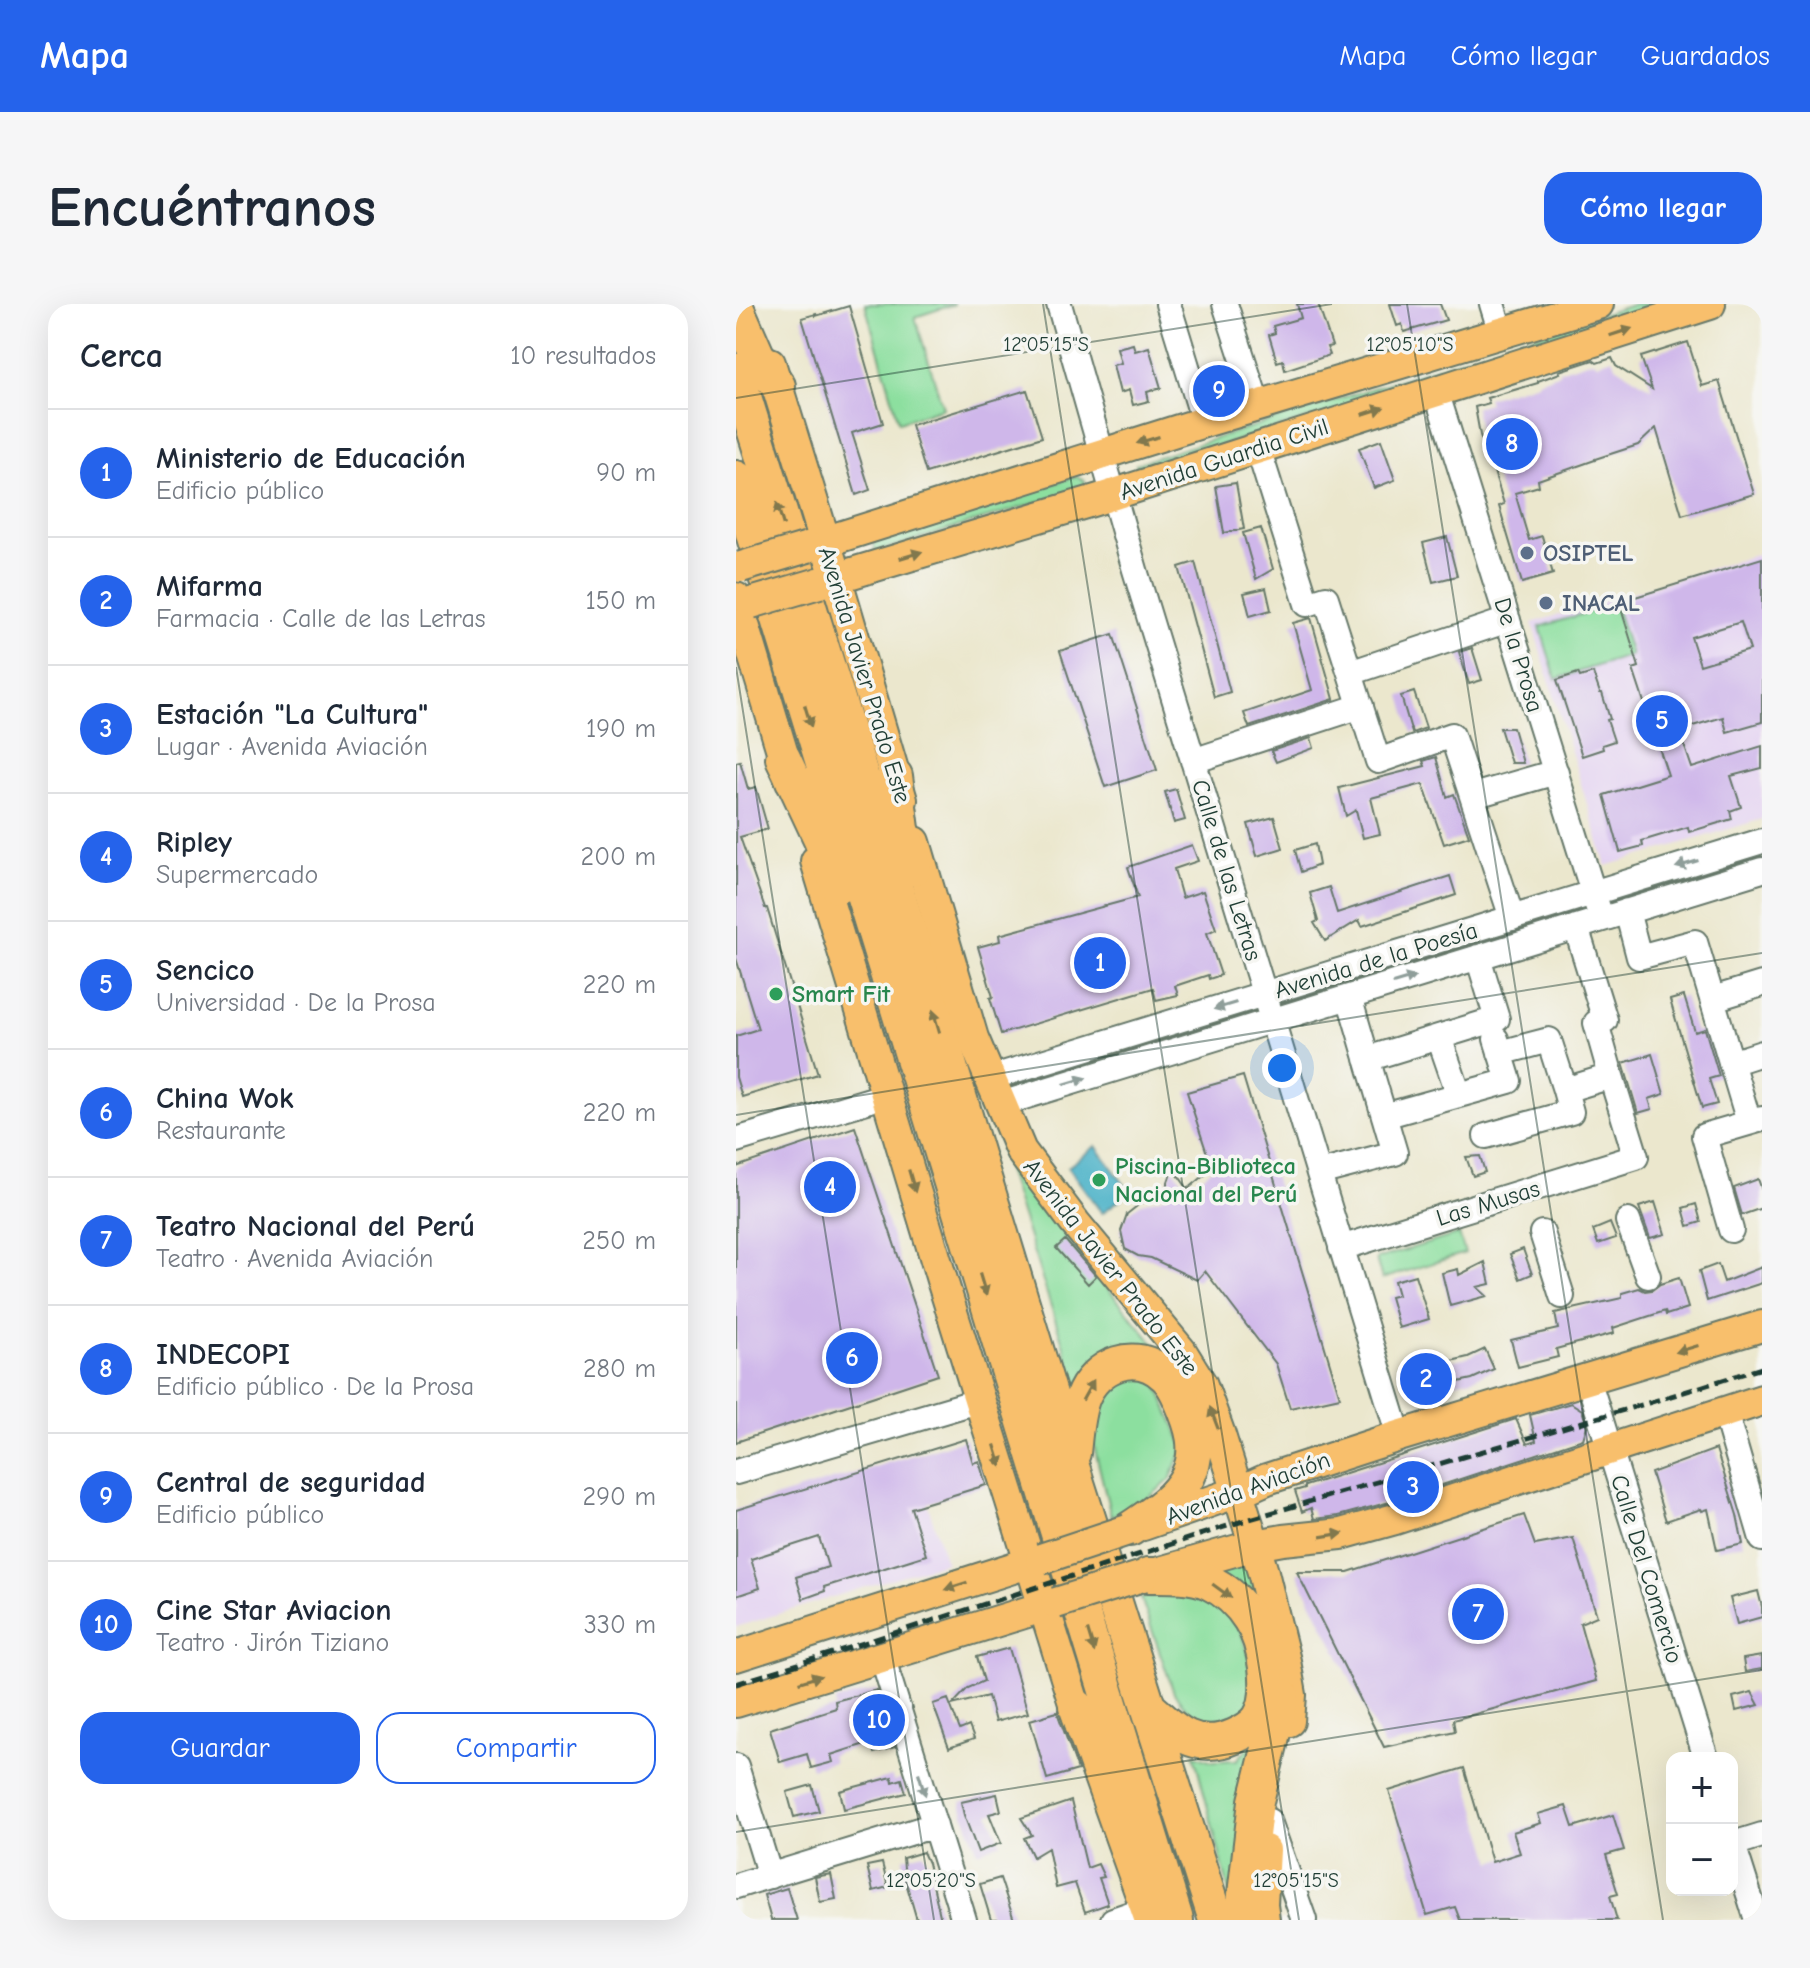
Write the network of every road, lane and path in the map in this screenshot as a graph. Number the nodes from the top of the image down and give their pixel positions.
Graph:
1 (752, 304) edge
2 (1059, 304) edge
3 (1168, 304) edge
4 (1225, 304) edge
5 (1492, 304) edge
6 (1598, 304) edge
7 (1710, 304) edge
8 (736, 307) edge
9 (1501, 333) junction
10 (736, 371) edge
11 (778, 386) junction
12 (1436, 391) junction
13 (1258, 406) junction
14 (1204, 422) junction
15 (1258, 448) junction
16 (1101, 454) junction
17 (736, 478) edge
18 (1113, 494) junction
19 (816, 544) junction
20 (739, 568) edge
21 (828, 580) junction
22 (741, 604) edge
23 (1508, 620) junction
24 (1350, 673) junction
25 (1361, 706) junction
26 (783, 758) junction
27 (1193, 761) junction
28 (1556, 772) junction
29 (895, 776) junction
30 (1473, 796) junction
31 (1762, 841) edge
32 (1762, 870) edge
33 (1593, 893) junction
34 (1627, 911) junction
35 (1512, 918) junction
36 (1602, 919) junction
37 (1576, 927) junction
38 (1478, 957) junction
39 (1762, 984) edge
40 (1264, 994) junction
41 (1349, 997) junction
42 (1713, 999) junction
43 (1272, 1020) junction
44 (1490, 1022) junction
45 (1149, 1029) junction
46 (1439, 1037) junction
47 (1500, 1053) junction
48 (1762, 1053) edge
49 (1156, 1056) junction
50 (1367, 1059) junction
51 (1731, 1063) junction
52 (1611, 1076) junction
53 (1565, 1090) junction
54 (995, 1091) junction
55 (887, 1095) junction
56 (1459, 1095) junction
57 (1384, 1116) junction
58 (1756, 1120) edge
59 (1486, 1136) dead end
60 (736, 1140) edge
61 (1319, 1173) junction
62 (1628, 1221) dead end
63 (1731, 1230) dead end
64 (1542, 1233) dead end
65 (969, 1238) junction
66 (1341, 1248) junction
67 (1007, 1256) junction
68 (1648, 1276) dead end
69 (1562, 1296) dead end
70 (1762, 1326) edge
71 (1588, 1379) junction
72 (981, 1400) junction
73 (1762, 1400) edge
74 (1725, 1412) junction
75 (1399, 1436) junction
76 (1610, 1449) junction
77 (1072, 1465) junction
78 (736, 1472) edge
79 (1238, 1492) junction
80 (1760, 1527) edge
81 (1129, 1530) junction
82 (1255, 1545) junction
83 (1036, 1561) junction
84 (1146, 1576) junction
85 (1050, 1605) junction
86 (736, 1656) edge
87 (882, 1656) junction
88 (1285, 1661) junction
89 (736, 1702) edge
90 (1076, 1706) joint
91 (1148, 1707) junction
92 (1704, 1752) edge
93 (736, 1766) edge
94 (1269, 1821) junction
95 (935, 1825) junction
96 (1762, 1835) edge
97 (1738, 1841) edge
98 (1738, 1861) edge
99 (770, 1876) junction
100 (736, 1886) edge
101 (1134, 1918) edge
102 (964, 1920) edge
103 (1176, 1920) edge
104 (1216, 1920) edge
105 (1242, 1920) edge
106 (1264, 1920) edge
107 (1304, 1920) edge
108 (1757, 1920) edge

1 - 11 main road, Avenida Javier Prado Este
2 - 16 street, Calle de las Letras
3 - 14 street
4 - 13 street
5 - 9 street
6 - 9 main road, Avenida Guardia Civil
12 -> 7 main road, Avenida Guardia Civil
8 - 11 highway
9 - 13 main road, Avenida Guardia Civil
67 -> 10 highway, Avenida Javier Prado Este
11 - 19 main road, Avenida Javier Prado Este
15 -> 12 main road, Avenida Guardia Civil
12 - 23 street, De la Prosa
13 - 14 main road, Avenida Guardia Civil
14 -> 16 main road, Avenida Guardia Civil
15 - 18 main road, Avenida Guardia Civil
15 - 24 street
16 - 18 street, Calle de las Letras
16 - 19 main road, Avenida Guardia Civil
17 -> 65 highway
21 -> 18 main road, Avenida Guardia Civil
18 - 27 street, Calle de las Letras
19 - 20 main road, Avenida Guardia Civil, bridge
19 - 21 main road, Avenida Javier Prado Este
21 - 22 main road, Avenida Guardia Civil, bridge
21 - 29 main road, Avenida Javier Prado Este
22 - 26 main road
23 - 24 street
23 - 28 street, De la Prosa
24 - 25 street
25 - 27 street
25 - 30 street
26 - 55 main road
26 - 65 highway
27 - 40 street, Calle de las Letras
28 - 30 street
28 - 33 street, De la Prosa
29 - 54 main road, Avenida Javier Prado Este
29 - 67 highway
30 - 35 street
31 -> 33 street, Avenida de la Poesía
32 - 34 street, Avenida de la Poesía
33 - 35 street, Avenida de la Poesía
33 - 36 street, De la Prosa
34 - 36 street, Avenida de la Poesía
34 - 42 street
35 - 40 street, Avenida de la Poesía
36 - 37 street, Avenida de la Poesía
37 - 38 street, Avenida de la Poesía
37 - 52 street
41 -> 38 street, Avenida de la Poesía
38 - 44 street
39 - 42 street
40 - 43 street, Calle de las Letras
40 -> 45 street, Avenida de la Poesía
41 - 43 street, Avenida de la Poesía
41 - 50 street
42 - 51 street
43 - 49 street, Avenida de la Poesía
43 - 61 street, Calle de las Letras
44 - 46 street
44 - 47 street
45 - 49 street
45 - 54 street, Avenida de la Poesía
46 - 50 street
46 - 56 street
47 - 53 street
47 - 56 street
48 - 51 street
54 -> 49 street, Avenida de la Poesía
50 - 57 street
51 - 58 street
52 - 53 street
52 - 66 street, Las Musas
53 - 59 street
79 -> 54 main road, Avenida Javier Prado Este
55 - 60 street
55 -> 72 main road
56 - 57 street
57 - 61 street
58 - 63 street
61 - 66 street, Calle de las Letras
62 - 68 street
64 - 69 street
65 -> 103 highway
66 - 75 street, Calle de las Letras
67 - 77 highway, Avenida Javier Prado Este
70 -> 71 main road, Avenida Aviación
71 - 75 main road, Avenida Aviación
71 - 76 street, Calle Del Comercio
72 - 78 street
72 -> 83 main road
73 - 74 main road, Avenida Aviación
74 - 76 main road, Avenida Aviación
74 - 80 street
75 - 79 main road, Avenida Aviación
82 -> 76 main road, Avenida Aviación
76 - 92 street, Calle Del Comercio
77 -> 81 highway
77 - 91 highway, Avenida Javier Prado Este
79 - 81 main road, Avenida Aviación
79 - 82 main road, Avenida Javier Prado Este
81 - 83 main road, Avenida Aviación, bridge
82 - 84 main road, Avenida Aviación
82 - 88 main road, Avenida Javier Prado Este
83 - 85 main road
83 -> 86 main road, Avenida Aviación
84 - 85 main road, Avenida Aviación, bridge
84 -> 91 highway
85 - 87 main road, Avenida Aviación
85 - 90 main road
89 -> 87 main road, Avenida Aviación
87 -> 95 street
88 - 94 main road, Avenida Javier Prado Este
88 - 105 highway
90 - 101 highway
91 - 104 highway, Avenida Javier Prado Este
93 - 99 street
94 - 106 main road, Avenida Javier Prado Este
94 - 107 street
95 - 99 street
95 - 102 street
96 - 97 street
98 - 108 street
99 - 100 street

